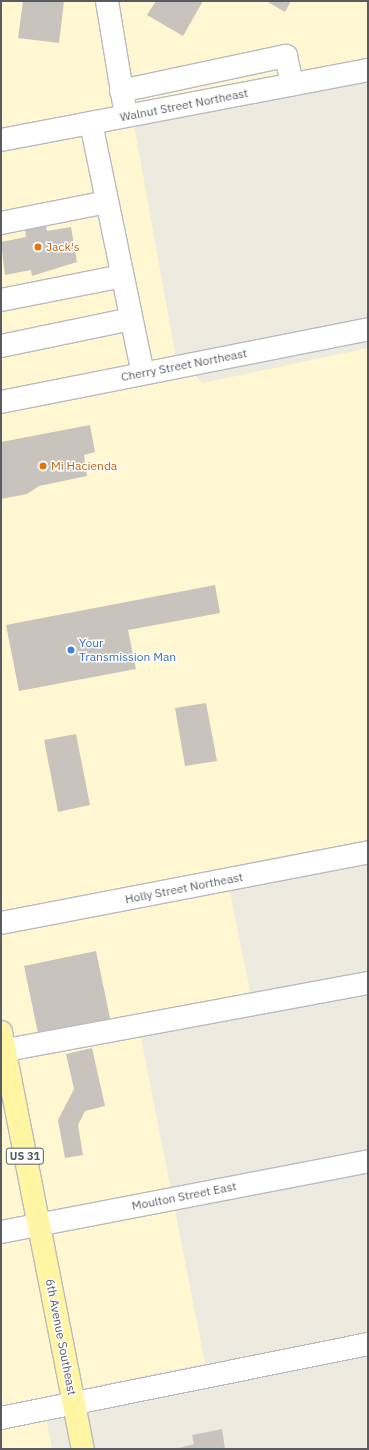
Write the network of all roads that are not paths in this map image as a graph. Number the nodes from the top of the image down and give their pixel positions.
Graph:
1 (107, 1) edge
2 (368, 70) edge
3 (292, 84) junction
4 (121, 91) junction
5 (126, 116) junction
6 (91, 123) junction
7 (1, 140) edge
8 (107, 202) junction
9 (1, 223) edge
10 (122, 276) junction
11 (1, 300) edge
12 (131, 319) junction
13 (368, 329) edge
14 (1, 346) edge
15 (143, 374) junction
16 (1, 402) edge
17 (368, 852) edge
18 (1, 923) edge
19 (368, 983) edge
20 (2, 1044) edge
21 (368, 1160) edge
22 (38, 1224) junction
23 (1, 1232) edge
24 (368, 1344) edge
25 (74, 1404) junction
26 (1, 1418) edge
27 (83, 1449) edge

1 - 4 street
2 - 3 street, Walnut Street Northeast
3 - 4 street
3 - 5 street, Walnut Street Northeast
4 - 5 street
5 - 6 street, Walnut Street Northeast
6 - 7 street, Walnut Street Northeast
6 - 8 street
8 - 9 street
8 - 10 street
10 - 11 street
10 - 12 street
12 - 14 street
12 - 15 street
13 - 15 street, Cherry Street Northeast
15 - 16 street, Cherry Street Northeast
17 - 18 street, Holly Street Northeast
19 - 20 street
20 - 22 main road, US 31
21 - 22 street, Moulton Street East
22 - 23 street, Moulton Street East
22 - 25 main road, 6th Avenue Southeast / US 31
24 - 25 street
25 - 26 street
25 - 27 main road, 6th Avenue Southeast / US 31

